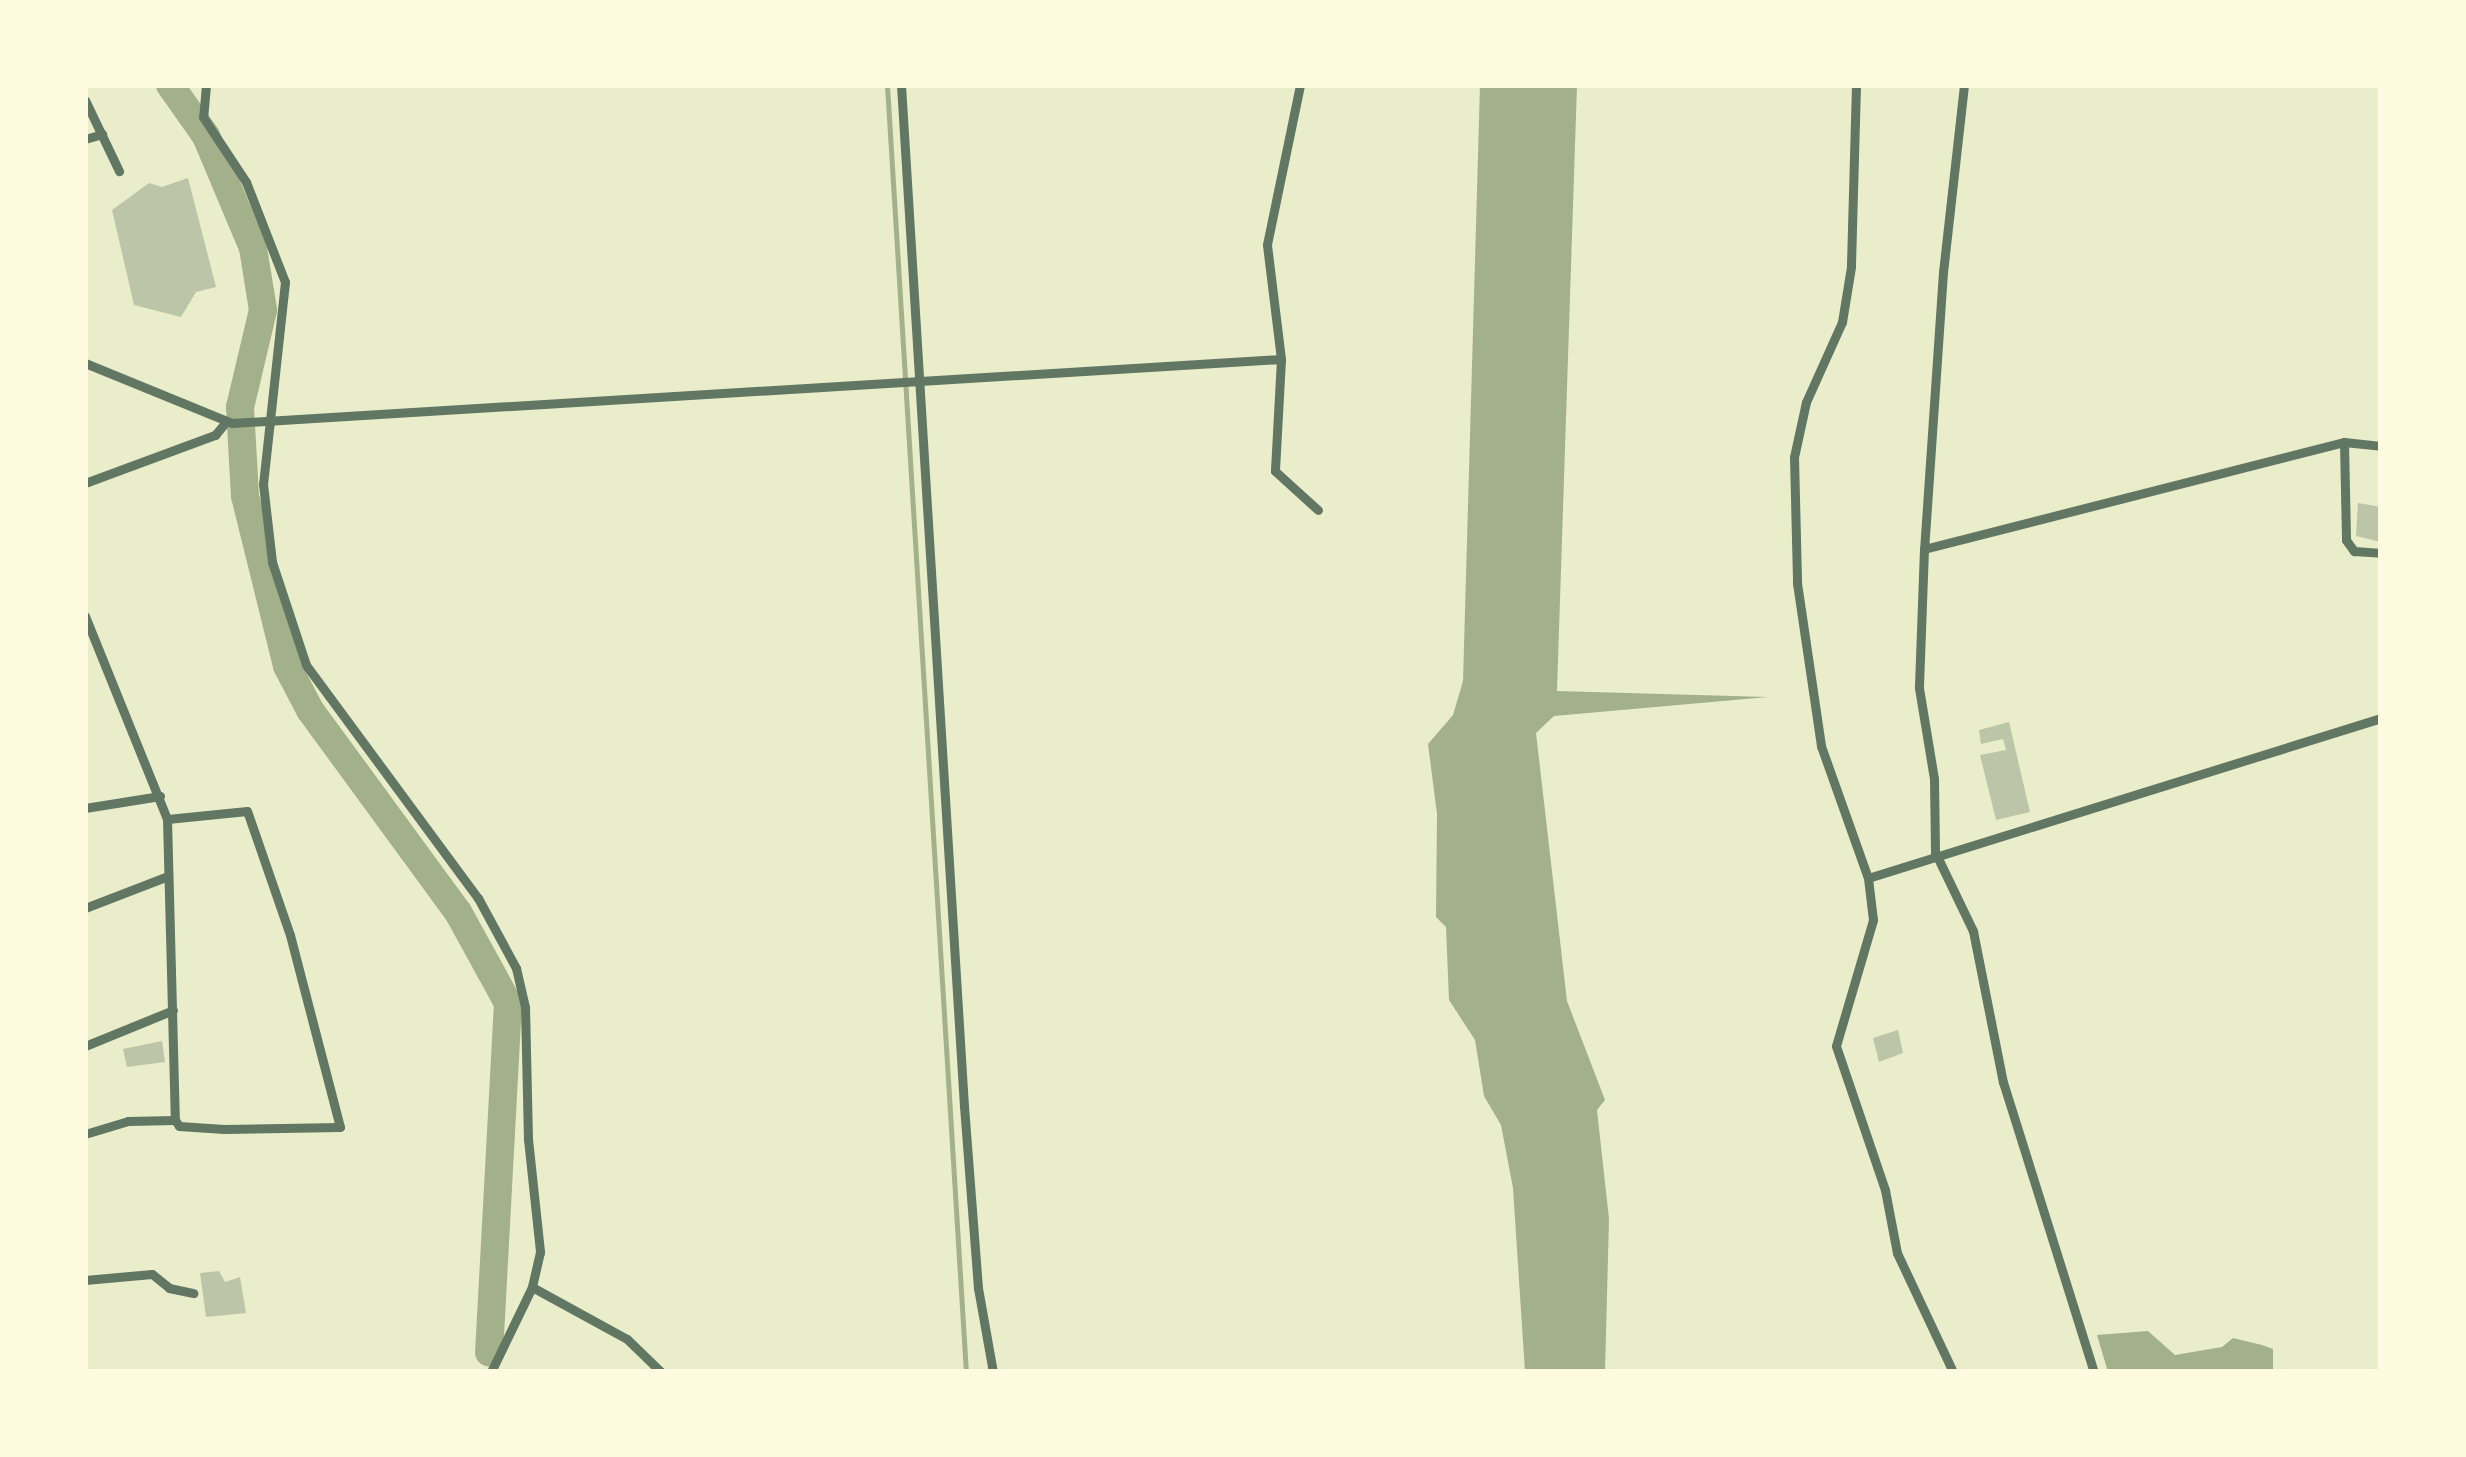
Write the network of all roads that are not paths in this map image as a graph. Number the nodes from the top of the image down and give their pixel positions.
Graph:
1 (206, 85) edge
2 (901, 85) edge
3 (1300, 85) edge
4 (1856, 85) edge
5 (1964, 85) edge
6 (85, 100) edge
7 (102, 134) junction
8 (85, 140) edge
9 (119, 170) dead end
10 (1281, 359) junction
11 (85, 362) edge
12 (915, 380) junction
13 (229, 422) junction
14 (260, 422) junction
15 (2344, 442) junction
16 (2381, 446) edge
17 (85, 483) edge
18 (1318, 510) dead end
19 (1924, 549) junction
20 (2381, 553) edge
21 (85, 616) edge
22 (2381, 718) edge
23 (160, 796) junction
24 (85, 808) edge
25 (167, 819) junction
26 (1935, 852) junction
27 (168, 876) junction
28 (1868, 878) junction
29 (85, 908) edge
30 (173, 1010) junction
31 (85, 1046) edge
32 (175, 1120) junction
33 (85, 1134) edge
34 (85, 1280) edge
35 (532, 1287) junction
36 (193, 1293) dead end
37 (491, 1372) edge
38 (661, 1372) edge
39 (992, 1372) edge
40 (1953, 1372) edge
41 (2094, 1372) edge

1 - 14 street
2 - 12 street
3 - 10 street
4 - 28 street
5 - 19 street
6 - 7 street
7 - 8 street
7 - 9 street
10 - 12 street
10 - 18 street
11 - 13 street
12 - 14 street
12 - 39 street
13 - 14 street
13 - 17 street
14 - 35 street
15 - 16 street
15 - 19 street
15 - 20 street
19 - 26 street
21 - 23 street
22 - 26 street
23 - 24 street
23 - 25 street
25 - 27 street
25 - 32 street
26 - 28 street
26 - 41 street
27 - 29 street
27 - 30 street
28 - 40 street
30 - 31 street
30 - 32 street
32 - 33 street
34 - 36 street
35 - 37 street
35 - 38 street

